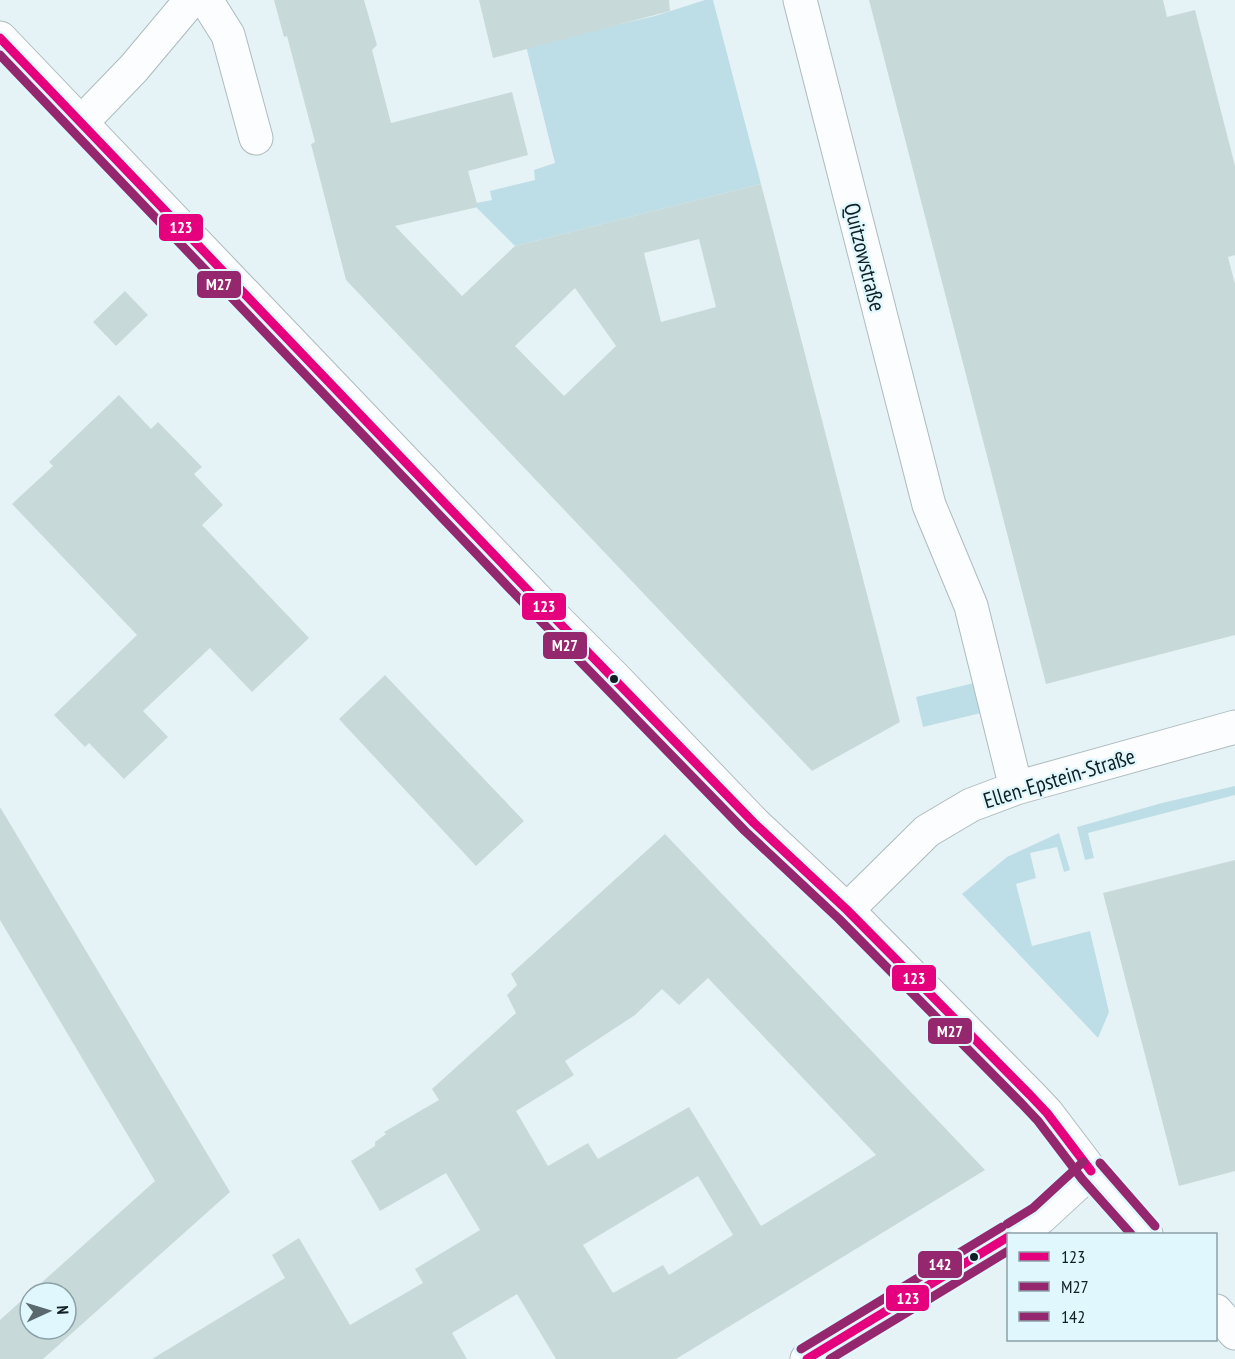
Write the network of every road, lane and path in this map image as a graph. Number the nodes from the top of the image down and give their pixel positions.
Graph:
1 (190, 0) edge
2 (206, 0) edge
3 (800, 0) edge
4 (0, 38) edge
5 (81, 123) junction
6 (256, 138) dead end
7 (1235, 727) edge
8 (1016, 788) junction
9 (847, 910) junction
10 (1091, 1171) junction
11 (1015, 1233) edge
12 (1145, 1233) edge
13 (1007, 1238) edge
14 (1217, 1313) edge
15 (1235, 1333) edge
16 (807, 1359) edge

1 - 5 main road
2 - 6 main road
3 - 8 main road, Quitzowstraße
4 - 5 main road
5 - 9 main road
7 - 8 main road, Ellen-Epstein-Straße
8 - 9 main road, Ellen-Epstein-Straße
9 - 10 main road
10 - 11 main road
10 - 12 main road
13 - 16 main road
14 - 15 main road

